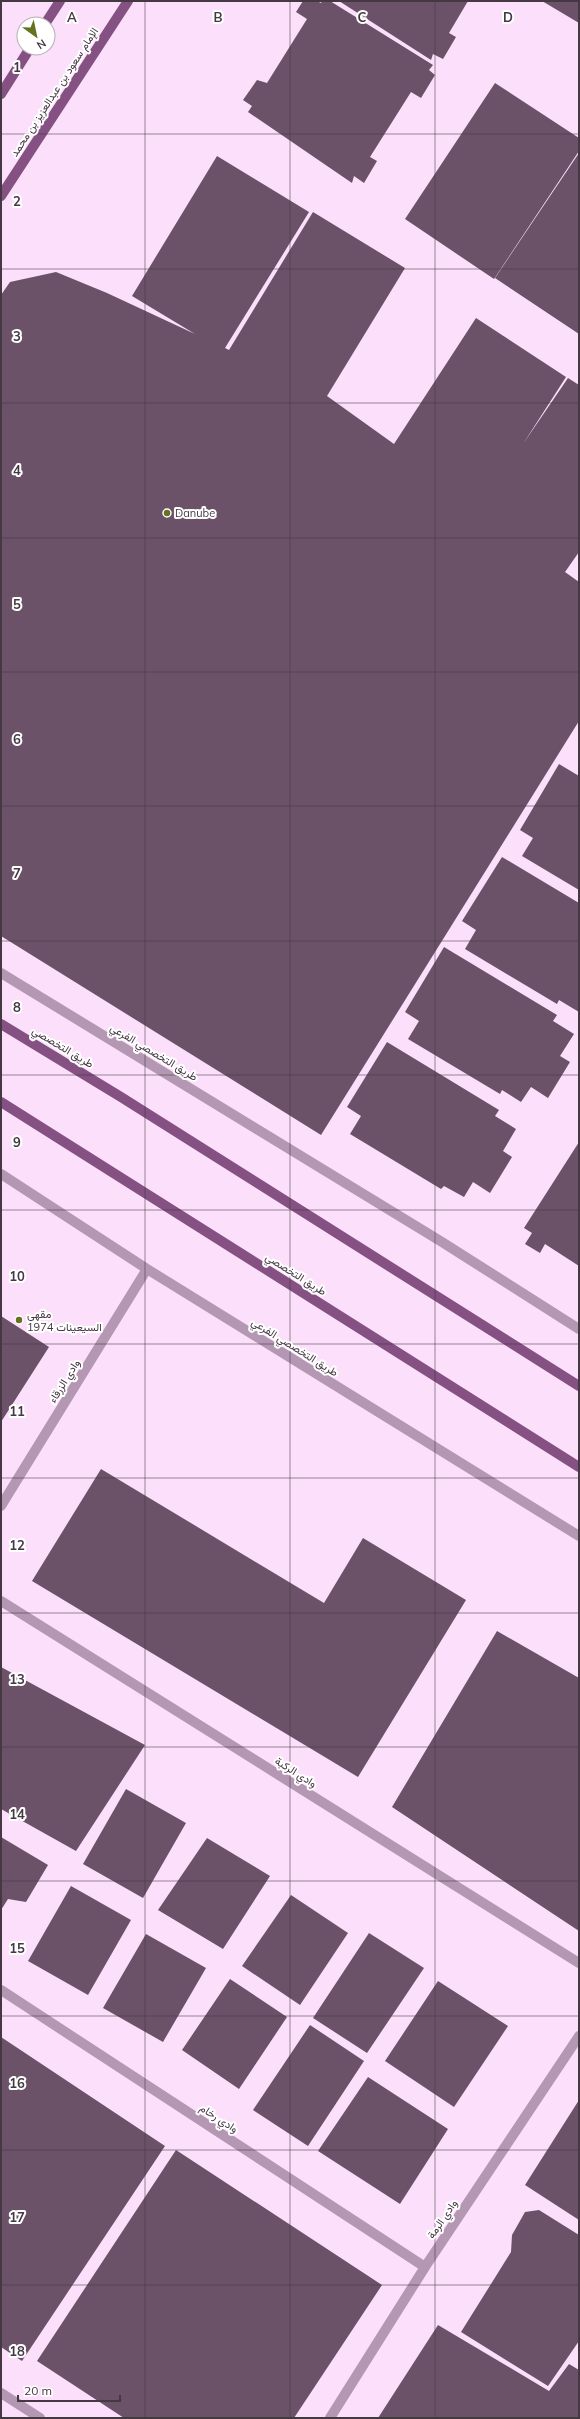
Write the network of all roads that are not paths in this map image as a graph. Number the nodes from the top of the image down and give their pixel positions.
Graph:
1 (60, 1) edge
2 (128, 1) edge
3 (50, 16) edge
4 (25, 56) edge
5 (1, 94) edge
6 (1, 196) edge
7 (1, 973) edge
8 (1, 1024) edge
9 (1, 1102) edge
10 (1, 1174) edge
11 (147, 1269) junction
12 (579, 1329) edge
13 (579, 1386) edge
14 (579, 1467) edge
15 (1, 1506) edge
16 (579, 1536) edge
17 (1, 1601) edge
18 (579, 1963) edge
19 (1, 1990) edge
20 (579, 2036) edge
21 (425, 2267) junction
22 (1, 2393) edge
23 (12, 2399) junction
24 (27, 2418) edge
25 (40, 2418) edge
26 (330, 2418) edge

1 - 3 main road
2 - 6 main road, الإمام سعود بن عبدالعزيز بن محمد
4 - 5 main road
7 - 12 street, طريق التخصصي الفرعي
8 - 13 main road, طريق التخصصي
9 - 14 main road, طريق التخصصي
10 - 11 street, طريق التخصصي الفرعي
11 - 15 street, وادي الزرقاء
11 - 16 street, طريق التخصصي الفرعي
17 - 18 street, وادي الركبة
19 - 21 street, وادي رخام
20 - 21 street, وادي الرمة
21 - 26 street, وادي الرمة
22 - 23 street
23 - 24 street
23 - 25 street

